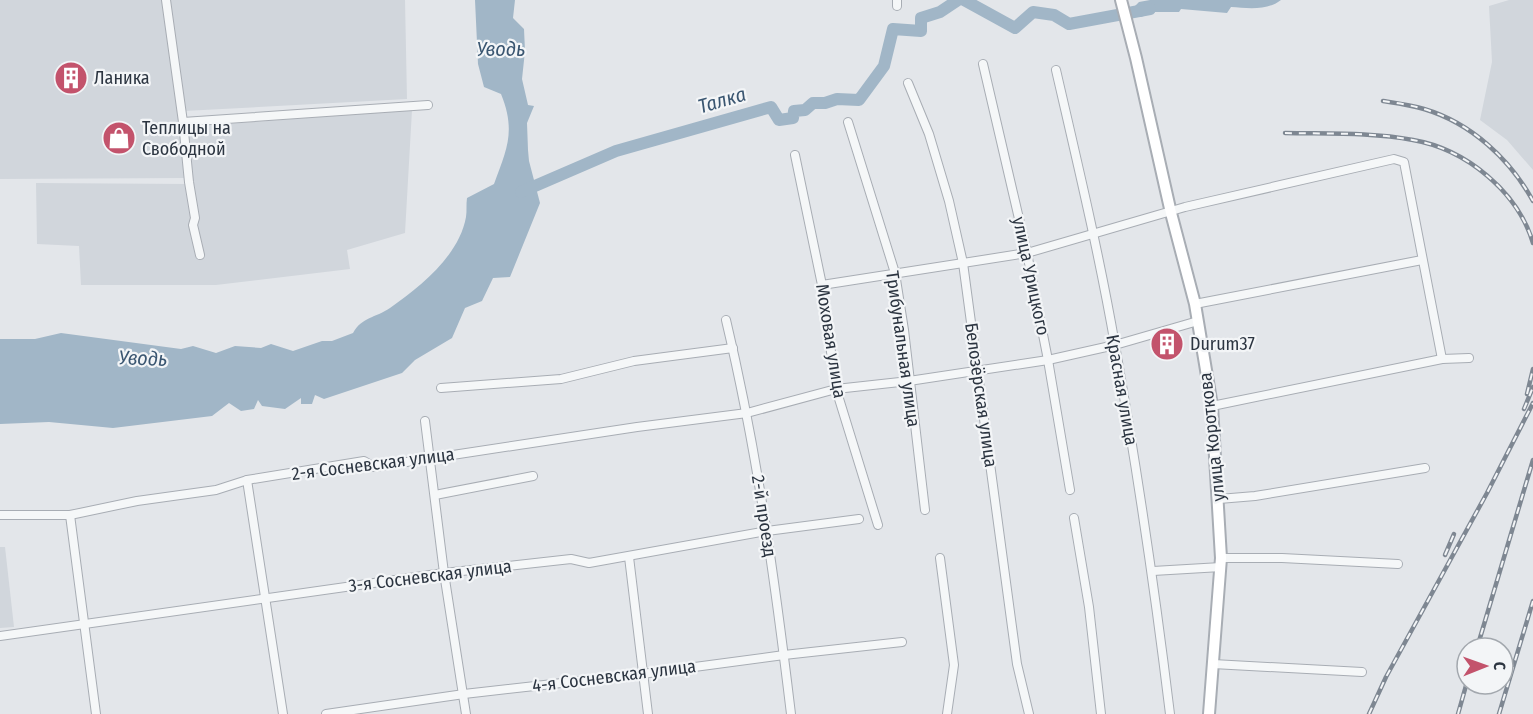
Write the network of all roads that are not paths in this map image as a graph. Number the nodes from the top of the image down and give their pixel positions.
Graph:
1 (166, 0) edge
2 (1121, 0) edge
3 (983, 64) dead end
4 (1056, 70) dead end
5 (908, 83) dead end
6 (428, 105) dead end
7 (183, 122) junction
8 (848, 122) dead end
9 (795, 155) dead end
10 (1171, 213) junction
11 (1094, 235) junction
12 (1027, 253) junction
13 (200, 255) dead end
14 (1422, 260) junction
15 (963, 263) junction
16 (895, 273) junction
17 (822, 285) junction
18 (1195, 304) junction
19 (726, 320) dead end
20 (1198, 321) junction
21 (1115, 345) junction
22 (733, 348) junction
23 (1469, 358) dead end
24 (1442, 359) junction
25 (1048, 360) junction
26 (977, 372) junction
27 (909, 381) junction
28 (441, 388) dead end
29 (836, 389) junction
30 (1212, 406) junction
31 (747, 413) junction
32 (425, 421) dead end
33 (430, 458) junction
34 (1425, 468) dead end
35 (533, 476) dead end
36 (247, 480) junction
37 (1070, 490) dead end
38 (435, 495) junction
39 (1219, 500) junction
40 (925, 510) dead end
41 (0, 515) edge
42 (70, 515) junction
43 (1074, 518) dead end
44 (859, 519) dead end
45 (878, 525) dead end
46 (767, 531) junction
47 (629, 557) junction
48 (940, 558) dead end
49 (1221, 563) junction
50 (1398, 564) dead end
51 (1153, 571) junction
52 (444, 573) junction
53 (265, 598) junction
54 (83, 625) junction
55 (0, 636) edge
56 (902, 642) dead end
57 (784, 654) junction
58 (1213, 664) junction
59 (1362, 672) dead end
60 (642, 674) junction
61 (464, 694) junction
62 (96, 714) edge
63 (283, 714) edge
64 (326, 714) edge
65 (466, 714) edge
66 (648, 714) edge
67 (791, 714) edge
68 (947, 714) edge
69 (1029, 714) edge
70 (1101, 714) edge
71 (1170, 714) edge
72 (1209, 714) edge

1 - 7 street
2 - 10 main road, улица Короткова
3 - 12 street, улица Урицкого
4 - 11 street, Красная улица
5 - 15 street, Белозёрская улица
6 - 7 street
7 - 13 street
8 - 16 street, Трибунальная улица
9 - 17 street, Моховая улица
10 - 11 street
10 - 14 street
10 - 18 main road, улица Короткова
11 - 12 street
11 - 21 street, Красная улица
12 - 15 street
12 - 25 street, улица Урицкого
14 - 18 street
14 - 24 street
15 - 16 street
15 - 26 street, Белозёрская улица
16 - 17 street
16 - 27 street, Трибунальная улица
17 - 29 street, Моховая улица
18 - 20 main road, улица Короткова
19 - 22 street, 2-й проезд
20 - 21 street, 2-я Сосневская улица
20 - 30 main road, улица Короткова
21 - 25 street, 2-я Сосневская улица
21 - 51 street, Красная улица
22 - 28 street
22 - 31 street, 2-й проезд
23 - 24 street
24 - 30 street
25 - 26 street, 2-я Сосневская улица
25 - 37 street, улица Урицкого
26 - 27 street, 2-я Сосневская улица
26 - 69 street, Белозёрская улица
27 - 29 street, 2-я Сосневская улица
27 - 40 street, Трибунальная улица
29 - 31 street, 2-я Сосневская улица
29 - 45 street, Моховая улица
30 - 39 main road, улица Короткова
31 - 33 street, 2-я Сосневская улица
31 - 46 street, 2-й проезд
32 - 33 street
33 - 36 street, 2-я Сосневская улица
33 - 38 street
34 - 39 street
35 - 38 street, 2-я Сосневская улица
36 - 42 street, 2-я Сосневская улица
36 - 53 street
38 - 52 street
39 - 49 main road, улица Короткова
41 - 42 street, 2-я Сосневская улица
42 - 54 street
43 - 70 street
44 - 46 street, 3-я Сосневская улица
46 - 47 street, 3-я Сосневская улица
46 - 57 street, 2-й проезд
47 - 52 street, 3-я Сосневская улица
47 - 60 street
48 - 68 street
49 - 50 street
49 - 51 street
49 - 58 main road, улица Короткова
51 - 71 street, Красная улица
52 - 53 street, 3-я Сосневская улица
52 - 61 street
53 - 54 street, 3-я Сосневская улица
53 - 63 street
54 - 55 street, 3-я Сосневская улица
54 - 62 street
56 - 57 street, 4-я Сосневская улица
57 - 60 street, 4-я Сосневская улица
57 - 67 street, 2-й проезд
58 - 59 street
58 - 72 main road, улица Короткова
60 - 61 street, 4-я Сосневская улица
60 - 66 street
61 - 64 street, 4-я Сосневская улица
61 - 65 street

